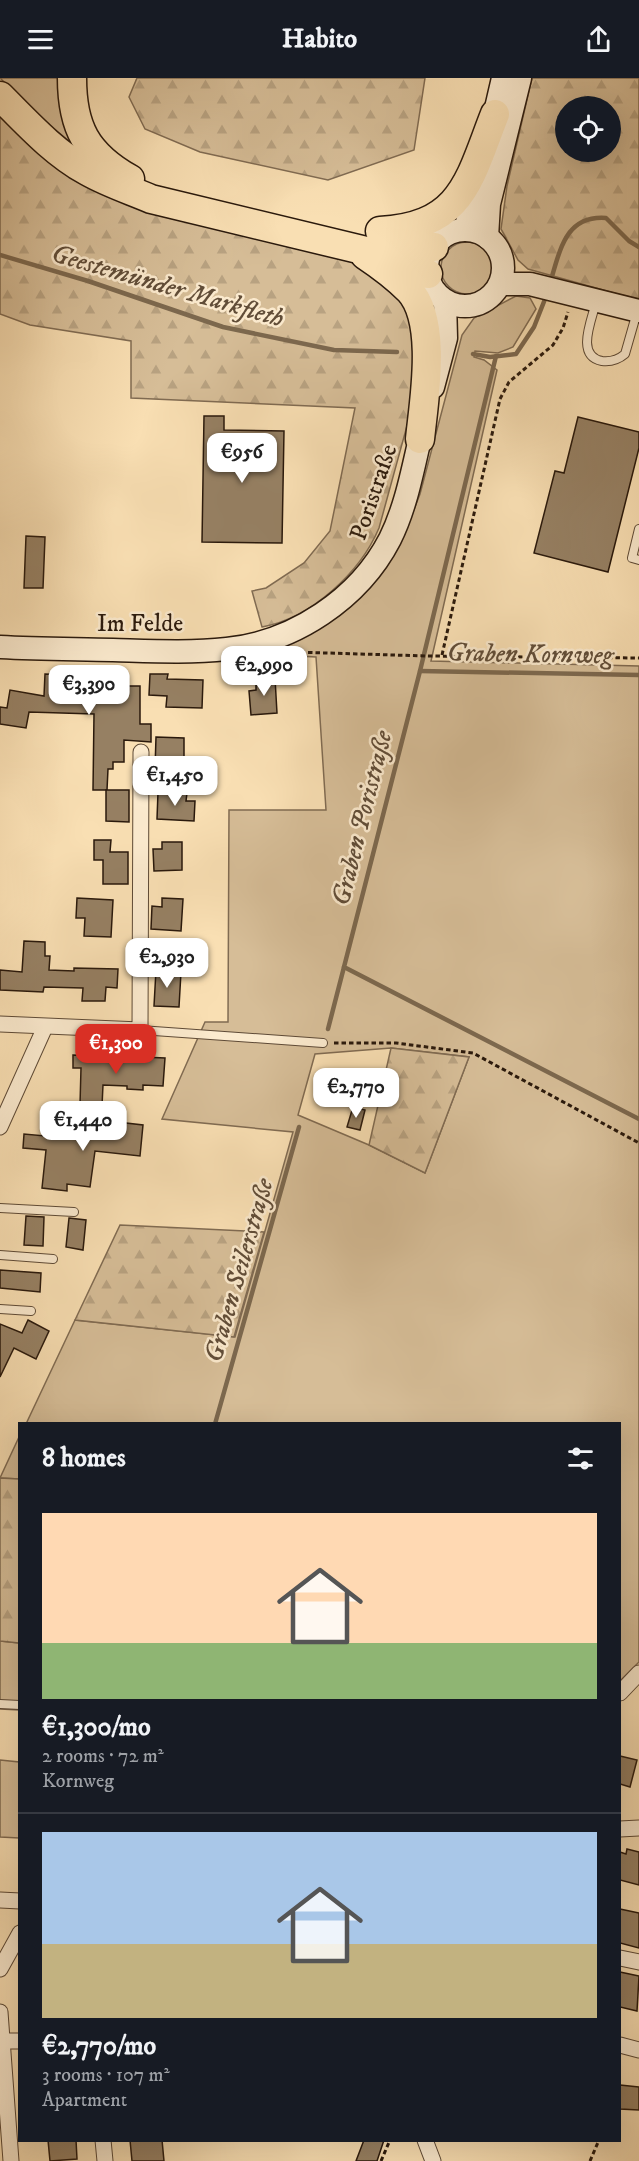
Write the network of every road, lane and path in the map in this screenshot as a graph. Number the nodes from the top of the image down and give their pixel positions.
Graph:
1 (72, 78) edge
2 (503, 78) edge
3 (520, 78) edge
4 (0, 96) edge
5 (495, 114) junction
6 (465, 230) junction
7 (487, 237) junction
8 (345, 240) junction
9 (431, 261) junction
10 (502, 277) junction
11 (570, 294) junction
12 (597, 301) junction
13 (455, 304) junction
14 (638, 311) edge
15 (420, 439) junction
16 (639, 529) edge
17 (639, 560) edge
18 (0, 647) edge
19 (228, 649) joint
20 (287, 651) dead end
21 (442, 656) junction
22 (639, 658) edge
23 (141, 752) dead end
24 (0, 1024) edge
25 (45, 1028) junction
26 (140, 1030) junction
27 (323, 1043) joint
28 (0, 1127) edge
29 (639, 1143) edge
30 (0, 1208) edge
31 (74, 1212) dead end
32 (0, 1255) edge
33 (53, 1259) dead end
34 (0, 1309) edge
35 (31, 1311) dead end
36 (639, 1673) edge
37 (621, 1692) edge
38 (0, 1704) edge
39 (18, 1705) edge
40 (639, 1828) edge
41 (621, 1829) edge
42 (0, 1900) edge
43 (18, 1901) edge
44 (18, 1937) edge
45 (621, 1958) edge
46 (639, 1962) edge
47 (0, 1969) edge
48 (0, 2012) edge
49 (1, 2041) edge
50 (18, 2041) edge
51 (621, 2045) edge
52 (639, 2050) edge
53 (103, 2142) edge
54 (389, 2142) edge
55 (426, 2142) edge
56 (598, 2142) edge
57 (11, 2161) edge
58 (105, 2161) edge
59 (381, 2161) edge
60 (433, 2161) edge
61 (590, 2161) edge

1 - 8 highway
2 - 5 main road
3 - 7 main road
4 - 8 highway
5 - 6 main road
5 - 8 highway
6 - 7 main road
6 - 9 main road
7 - 10 main road
8 - 9 highway
8 - 15 highway
9 - 13 main road
10 - 11 main road
10 - 13 main road
11 - 12 main road
11 - 21 path
12 - 14 main road
12 - 14 lane
13 - 15 main road, Poristraße
15 - 19 main road, Poristraße
16 - 17 lane
18 - 19 main road, Im Felde
20 - 21 path
21 - 22 path
23 - 26 street
24 - 25 street
25 - 26 street
25 - 28 street
26 - 27 lane
27 - 29 path
30 - 31 lane
32 - 33 lane
34 - 35 lane
36 - 37 street
38 - 39 lane
40 - 41 street
42 - 43 street
44 - 47 street
45 - 46 street
48 - 49 street
49 - 50 street
49 - 57 street
51 - 52 street
53 - 58 street
54 - 59 path
55 - 60 street
56 - 61 path

